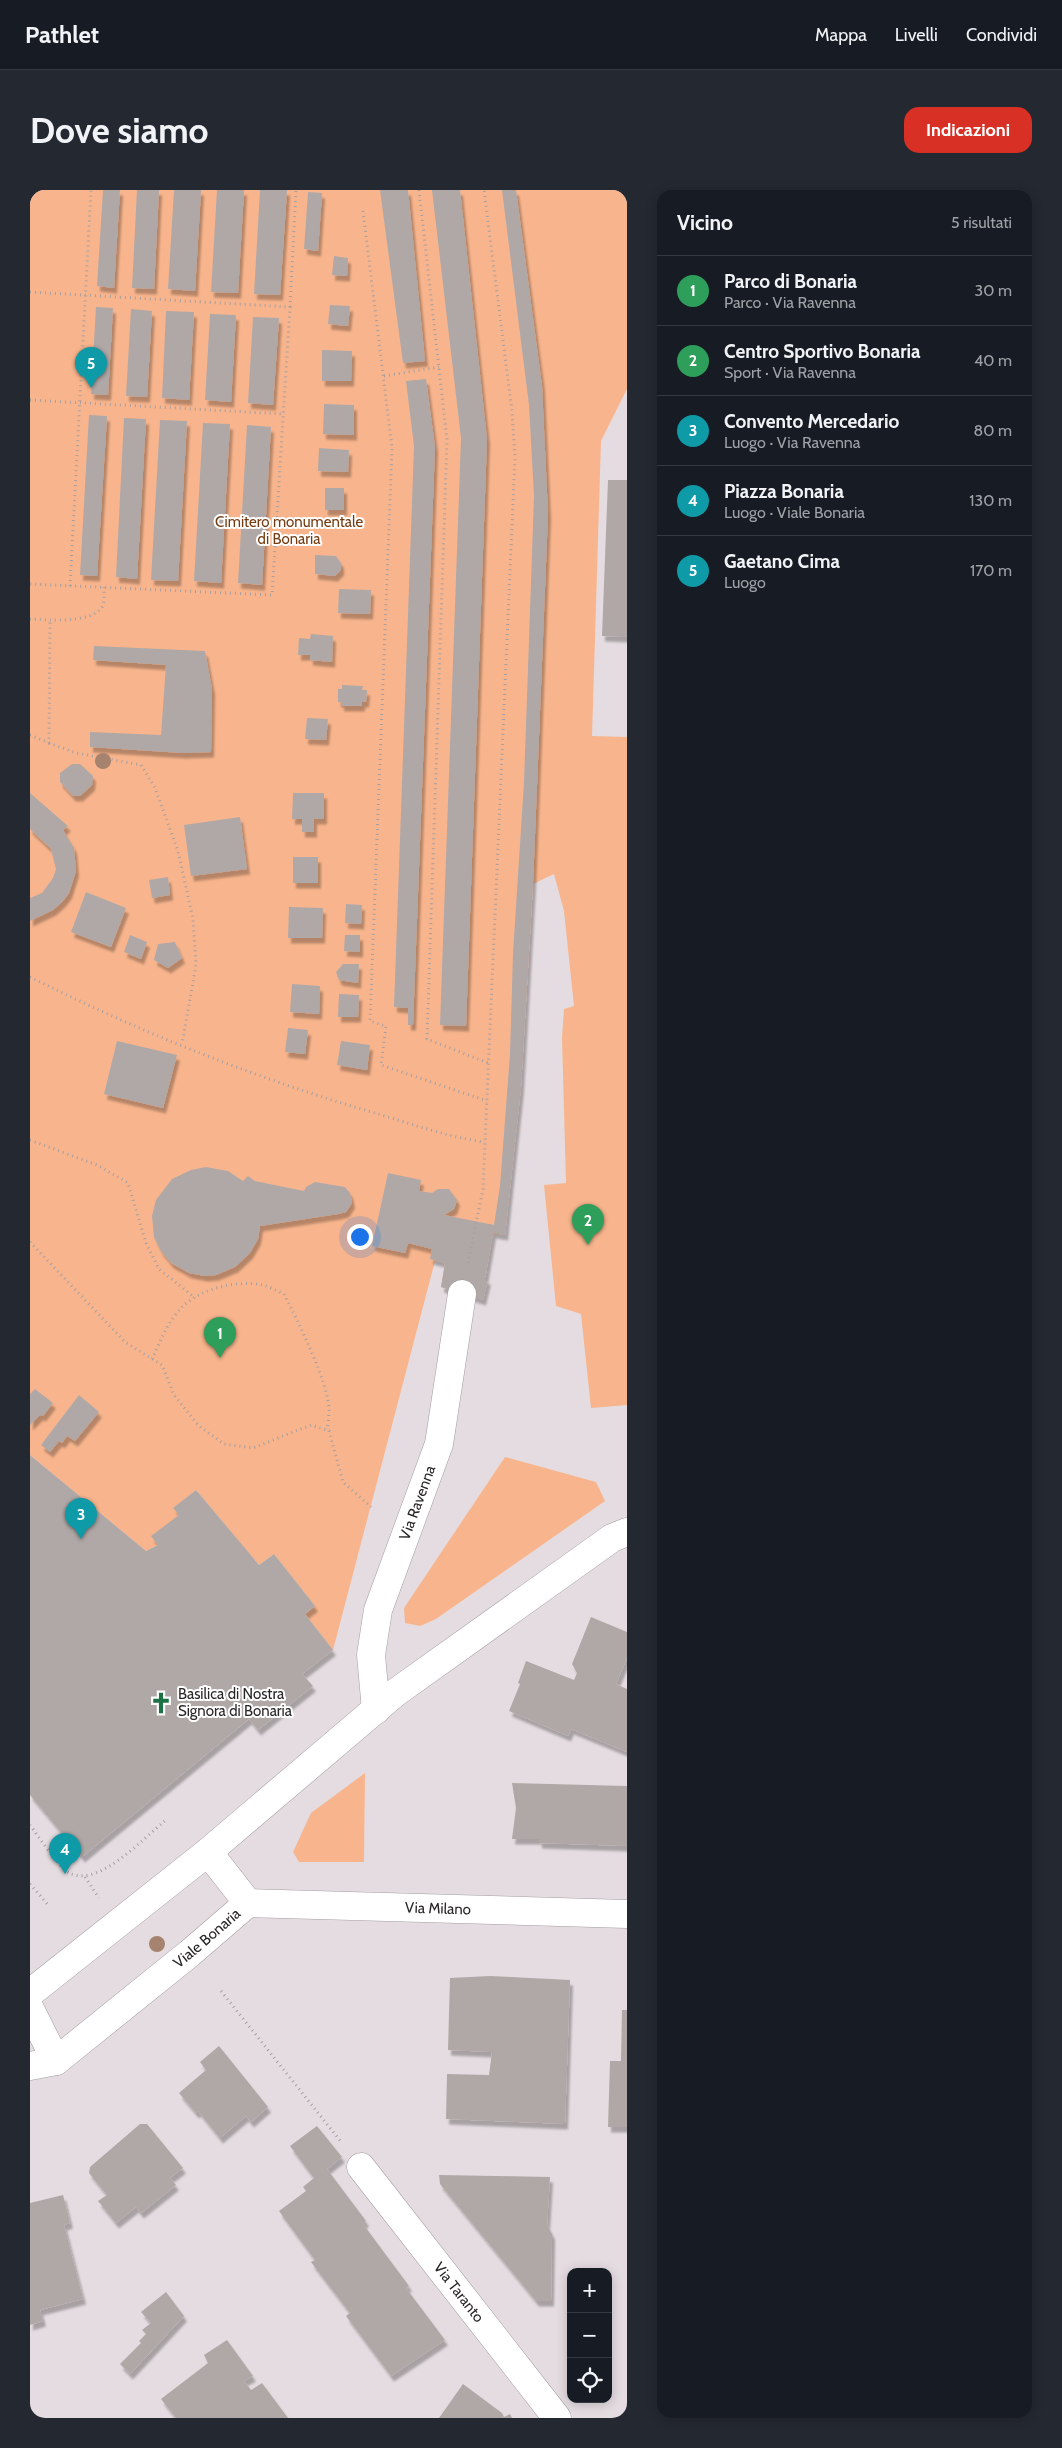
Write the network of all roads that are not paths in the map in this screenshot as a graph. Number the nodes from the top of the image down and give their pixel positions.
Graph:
1 (462, 1294) road end
2 (627, 1532) edge
3 (376, 1710) junction
4 (208, 1852) junction
5 (248, 1903) junction
6 (627, 1914) edge
7 (30, 1993) edge
8 (30, 2009) edge
9 (43, 2064) edge
10 (361, 2167) road end
11 (557, 2418) edge

1 - 3 street, Via Ravenna
2 - 3 street
3 - 4 street
4 - 5 street, Viale Bonaria
4 - 7 street
5 - 6 street, Via Milano
5 - 9 street, Viale Bonaria
8 - 9 street, Viale Bonaria
10 - 11 street, Via Taranto

